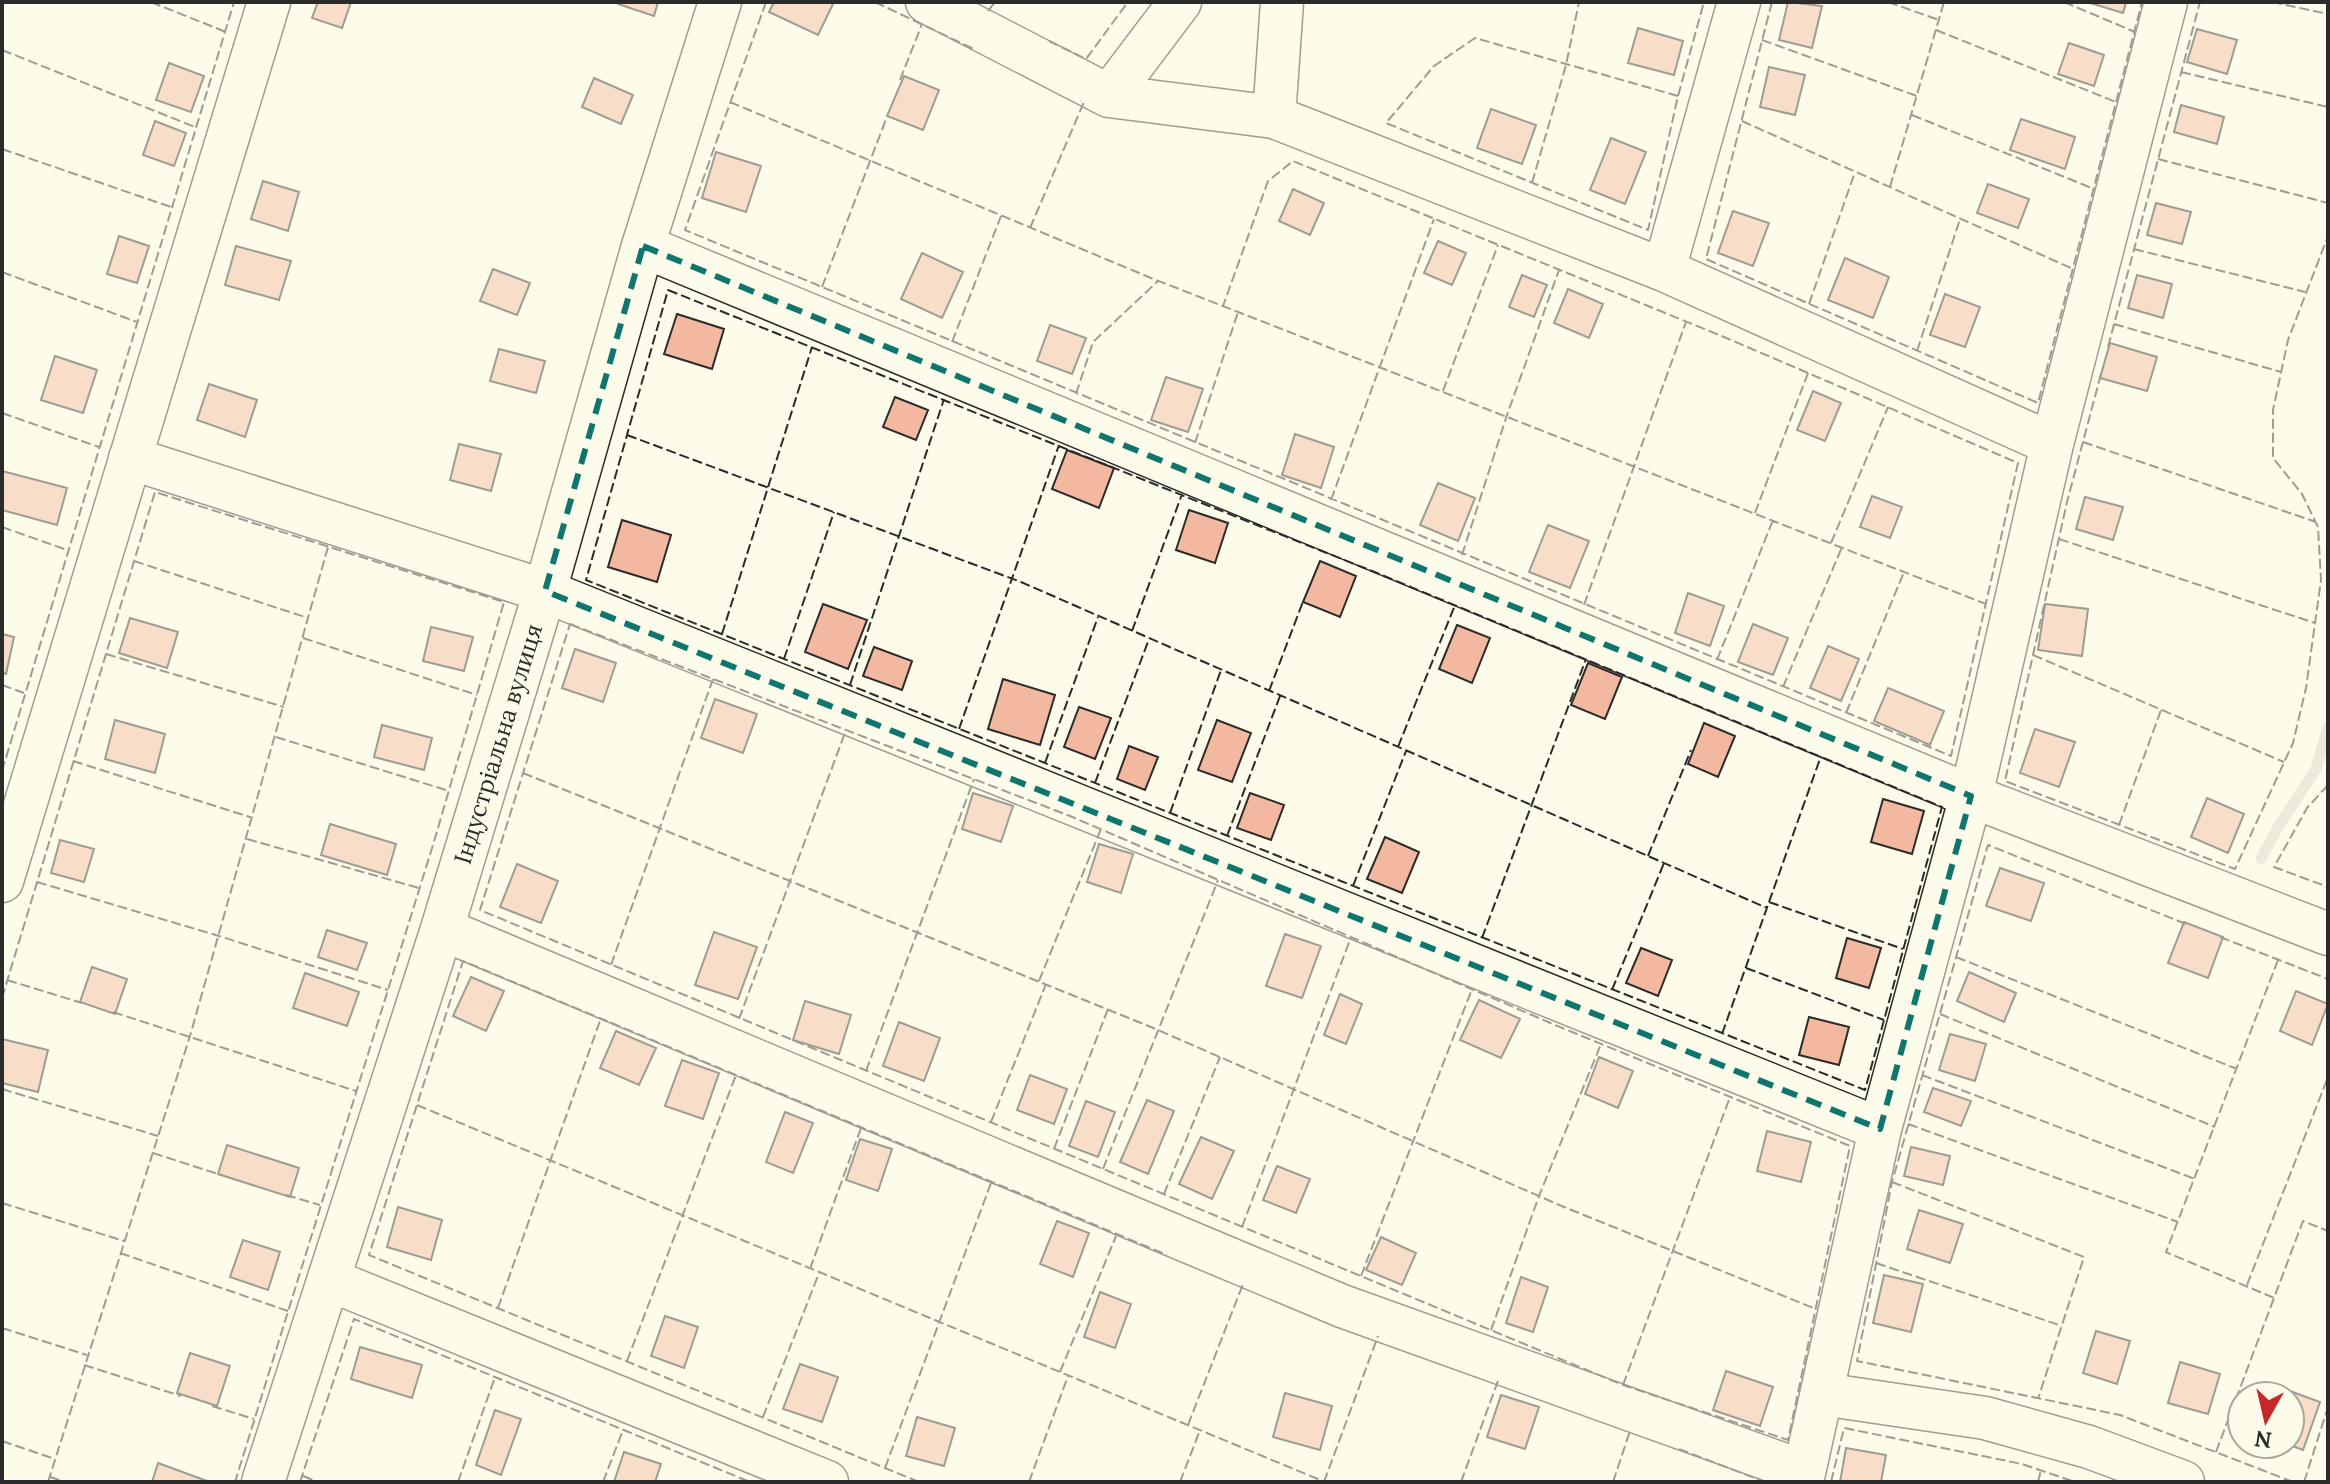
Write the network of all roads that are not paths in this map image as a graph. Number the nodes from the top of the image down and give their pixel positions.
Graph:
1 (269, 2) edge
2 (720, 2) edge
3 (927, 2) edge
4 (1180, 2) edge
5 (1282, 2) edge
6 (1739, 2) edge
7 (2166, 2) edge
8 (1109, 96) junction
9 (1274, 117) junction
10 (643, 246) junction
11 (1664, 270) junction
12 (2052, 444) junction
13 (130, 458) junction
14 (545, 591) junction
15 (1971, 796) junction
16 (2, 881) edge
17 (442, 929) junction
18 (2328, 934) edge
19 (1880, 1129) junction
20 (330, 1280) junction
21 (1822, 1394) junction
22 (1803, 1477) edge
23 (263, 1482) edge
24 (827, 1482) edge
25 (2183, 1482) edge

1 - 13 street
2 - 10 street, Індустріальна вулиця
3 - 8 street
4 - 8 street
5 - 9 street
6 - 11 street
7 - 12 street
8 - 9 street
9 - 11 street
10 - 14 street, Індустріальна вулиця
10 - 15 street
11 - 12 street
12 - 15 street
13 - 14 street
13 - 16 street
14 - 17 street, Індустріальна вулиця
14 - 19 street
15 - 18 street
15 - 19 street
17 - 20 street, Індустріальна вулиця
17 - 22 street
19 - 21 street
20 - 23 street, Індустріальна вулиця
20 - 24 street
21 - 22 street
21 - 25 street

